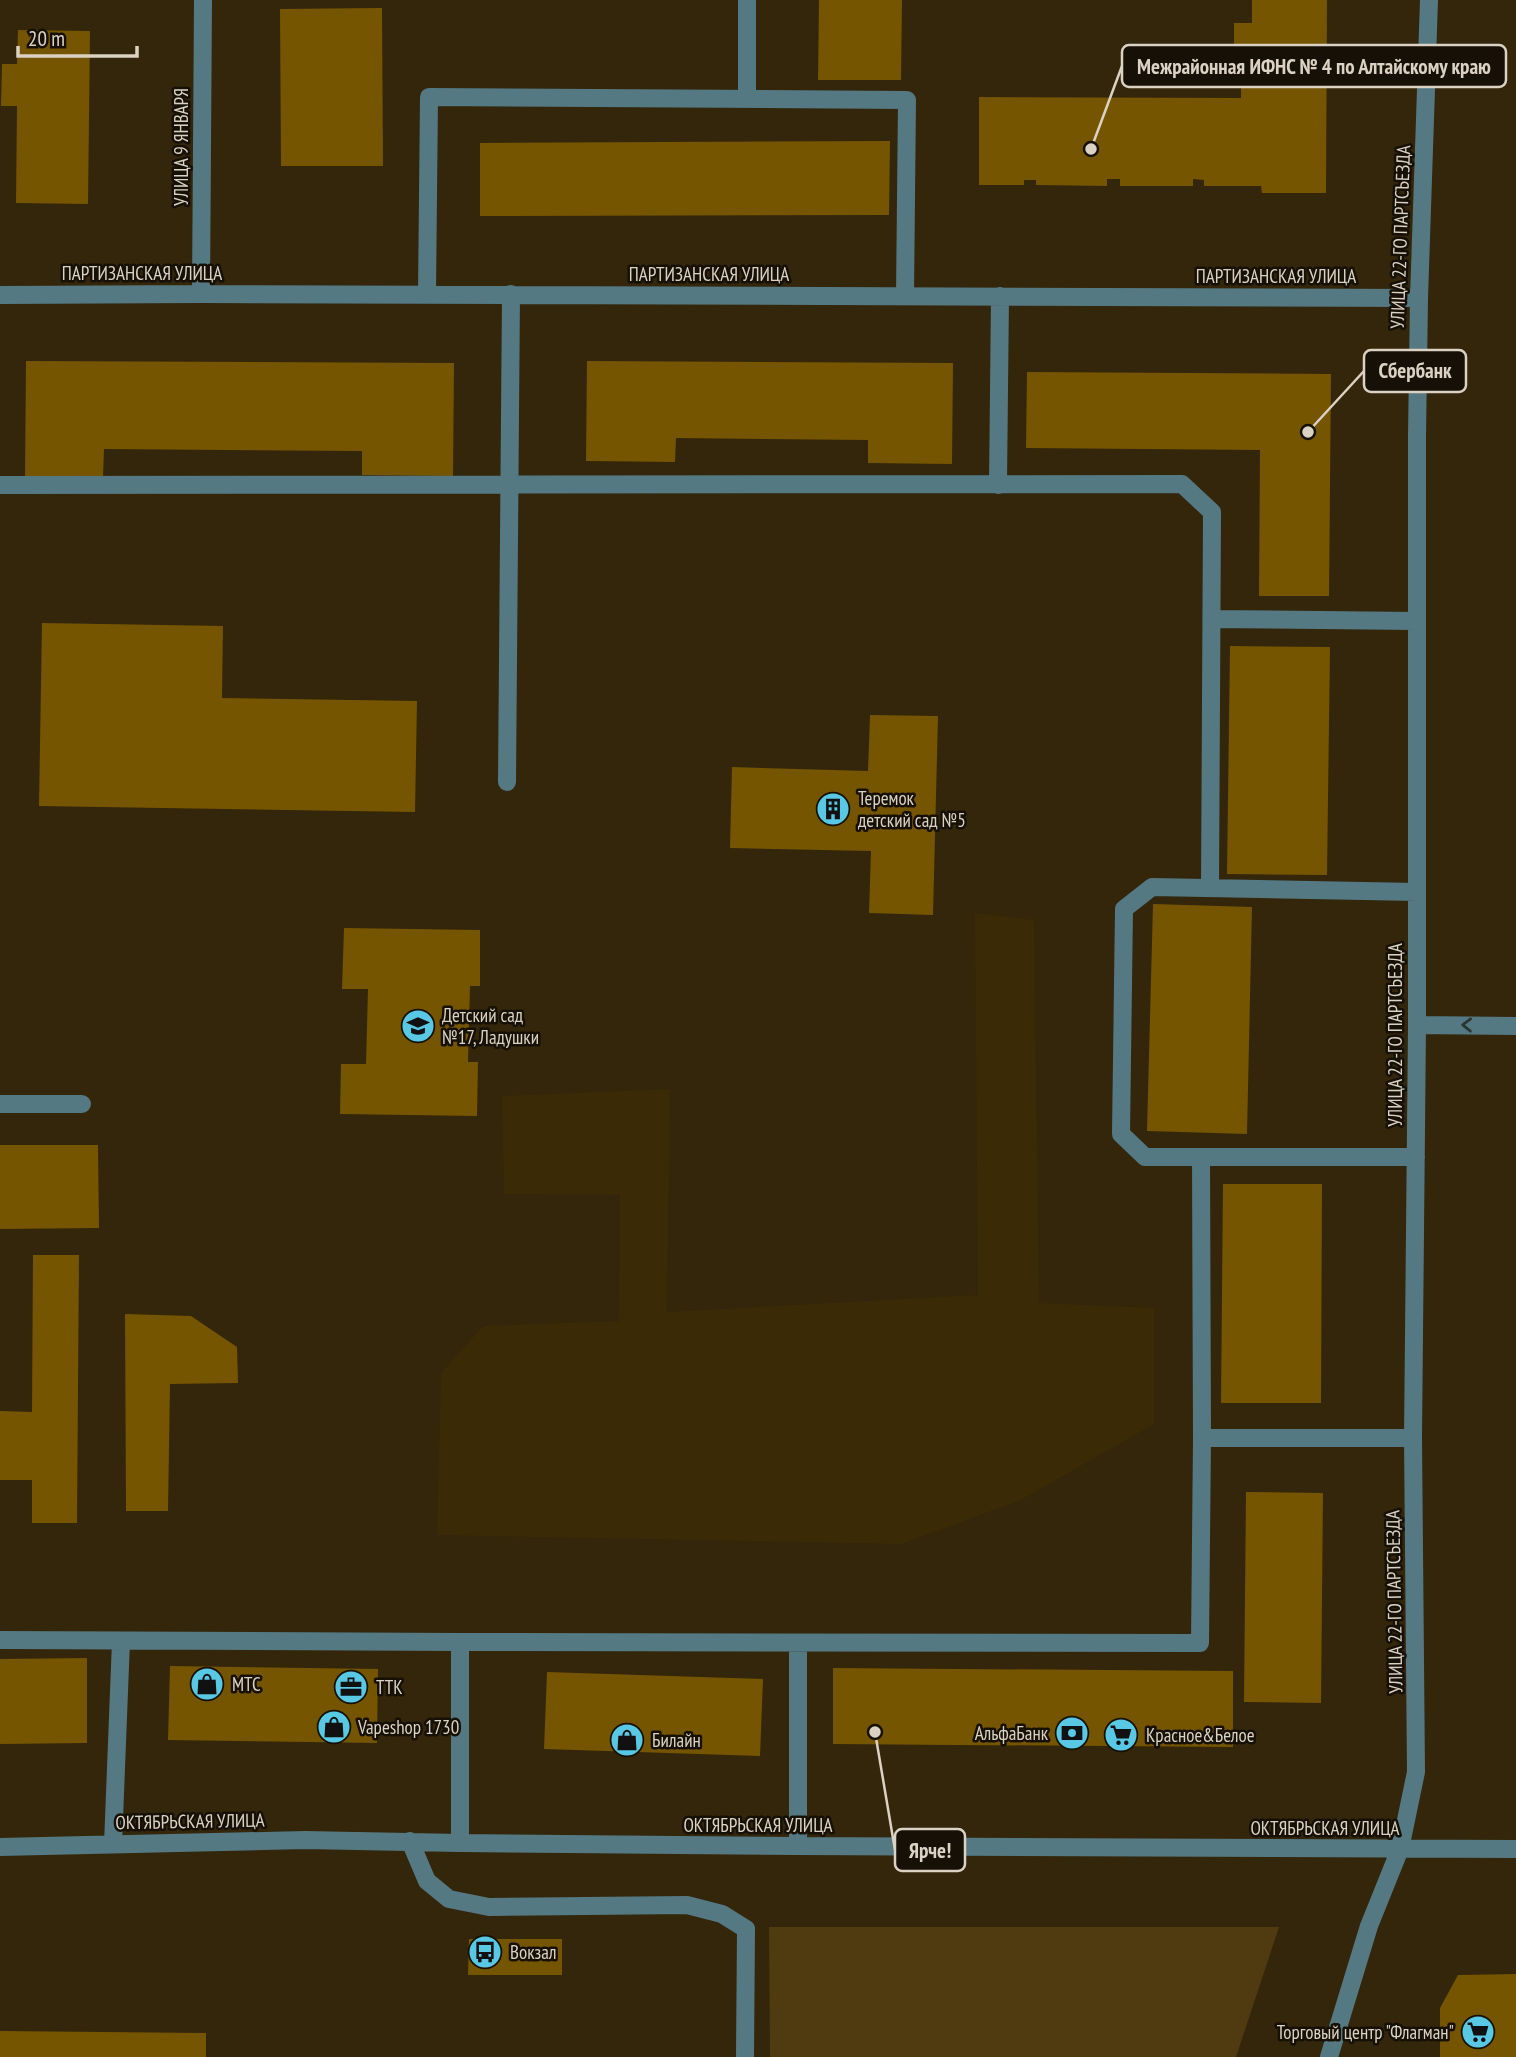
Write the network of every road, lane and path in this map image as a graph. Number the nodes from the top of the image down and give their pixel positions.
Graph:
1 (203, 0) edge
2 (747, 0) edge
3 (1429, 0) edge
4 (747, 99) junction
5 (201, 293) junction
6 (427, 294) junction
7 (511, 294) junction
8 (0, 295) edge
9 (905, 296) junction
10 (1000, 296) junction
11 (1419, 298) junction
12 (0, 305) edge
13 (0, 485) edge
14 (509, 485) junction
15 (998, 485) junction
16 (1212, 619) junction
17 (1417, 621) junction
18 (507, 782) dead end
19 (1210, 888) junction
20 (1417, 892) junction
21 (1417, 1025) junction
22 (1516, 1026) edge
23 (0, 1104) edge
24 (82, 1104) dead end
25 (1201, 1157) junction
26 (1416, 1157) junction
27 (1202, 1438) junction
28 (1413, 1438) junction
29 (0, 1640) edge
30 (121, 1641) junction
31 (460, 1643) junction
32 (797, 1643) junction
33 (410, 1841) junction
34 (460, 1843) junction
35 (113, 1844) junction
36 (798, 1846) junction
37 (0, 1847) edge
38 (1400, 1849) junction
39 (1516, 1849) edge
40 (745, 2057) edge
41 (1329, 2057) edge

1 - 5 street, УЛИЦА 9 ЯНВАРЯ
2 - 4 street
3 - 11 street, УЛИЦА 22-ГО ПАРТСЪЕЗДА
4 - 6 street
4 - 9 street
5 - 6 street, ПАРТИЗАНСКАЯ УЛИЦА
5 - 8 street, ПАРТИЗАНСКАЯ УЛИЦА
6 - 7 street, ПАРТИЗАНСКАЯ УЛИЦА
7 - 9 street, ПАРТИЗАНСКАЯ УЛИЦА
7 - 14 street
8 - 12 street
9 - 10 street, ПАРТИЗАНСКАЯ УЛИЦА
10 - 11 street, ПАРТИЗАНСКАЯ УЛИЦА
10 - 15 street
11 - 17 street, УЛИЦА 22-ГО ПАРТСЪЕЗДА
13 - 14 street
14 - 15 street
14 - 18 street
15 - 16 street
16 - 17 street
16 - 19 street
17 - 20 street, УЛИЦА 22-ГО ПАРТСЪЕЗДА
19 - 20 street
19 - 25 street
20 - 21 street, УЛИЦА 22-ГО ПАРТСЪЕЗДА
22 -> 21 street
21 - 26 street, УЛИЦА 22-ГО ПАРТСЪЕЗДА
23 - 24 street
25 - 26 street
25 - 27 street
26 - 28 street, УЛИЦА 22-ГО ПАРТСЪЕЗДА
27 - 28 street
27 - 32 street
28 - 38 street, УЛИЦА 22-ГО ПАРТСЪЕЗДА
29 - 30 street
30 - 31 street
30 - 35 street
31 - 32 street
31 - 34 street
32 - 36 street
33 - 34 street, ОКТЯБРЬСКАЯ УЛИЦА
33 - 35 street, ОКТЯБРЬСКАЯ УЛИЦА
33 - 40 street
34 - 36 street, ОКТЯБРЬСКАЯ УЛИЦА
35 - 37 street, ОКТЯБРЬСКАЯ УЛИЦА
36 - 38 street, ОКТЯБРЬСКАЯ УЛИЦА
38 - 39 street, ОКТЯБРЬСКАЯ УЛИЦА
38 - 41 street, УЛИЦА 22-ГО ПАРТСЪЕЗДА

